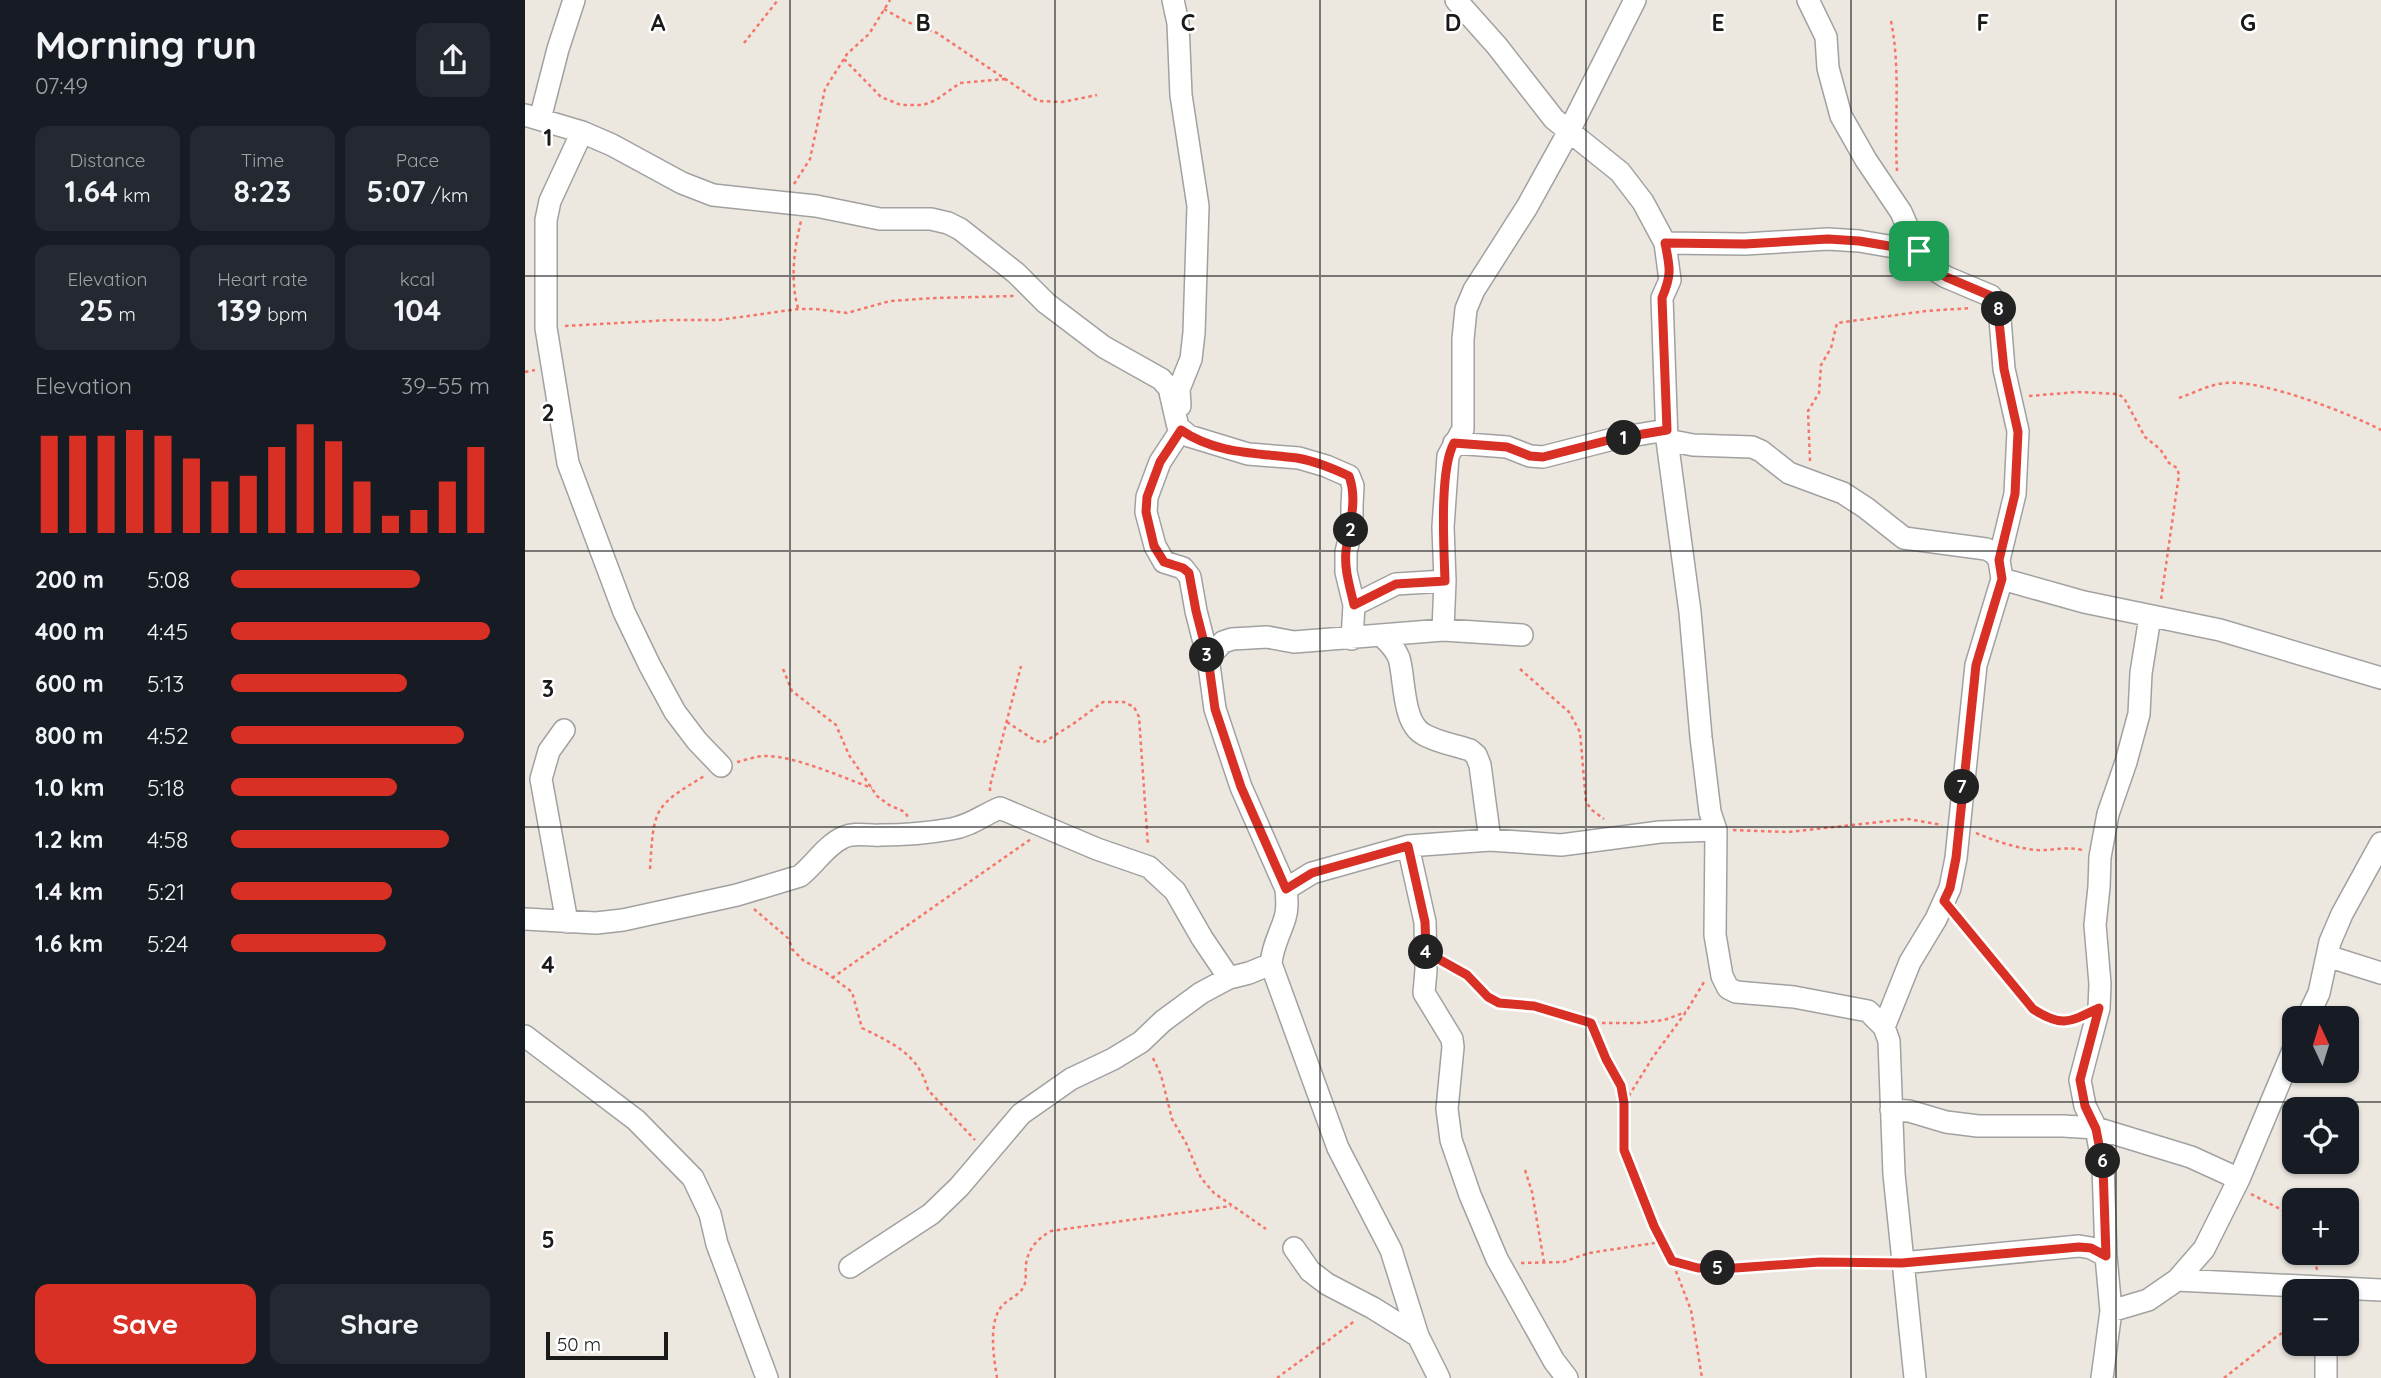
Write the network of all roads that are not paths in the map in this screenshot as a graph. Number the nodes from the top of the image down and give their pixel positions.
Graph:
1 (574, 0) edge
2 (1173, 0) edge
3 (1456, 0) edge
4 (1635, 0) edge
5 (1808, 0) edge
6 (533, 117) edge
7 (1569, 131) junction
8 (582, 132) junction
9 (1665, 243) junction
10 (1919, 251) junction
11 (1178, 425) junction
12 (1667, 435) junction
13 (1454, 443) junction
14 (2000, 569) junction
15 (1445, 581) junction
16 (1354, 605) junction
17 (2154, 617) junction
18 (1443, 630) junction
19 (1522, 635) dead end
20 (1382, 636) junction
21 (1352, 639) junction
22 (1208, 658) junction
23 (2381, 678) edge
24 (564, 730) dead end
25 (721, 766) road end
26 (1716, 830) junction
27 (1490, 840) junction
28 (2381, 844) edge
29 (1408, 846) junction
30 (1286, 889) junction
31 (525, 919) edge
32 (567, 922) junction
33 (2327, 956) junction
34 (1271, 964) junction
35 (2381, 972) edge
36 (1229, 978) junction
37 (2313, 1006) edge
38 (1884, 1027) junction
39 (525, 1036) edge
40 (2282, 1076) edge
41 (1891, 1110) junction
42 (2096, 1129) junction
43 (2237, 1182) junction
44 (1294, 1248) dead end
45 (2106, 1256) junction
46 (1902, 1263) junction
47 (850, 1267) dead end
48 (2177, 1280) junction
49 (2282, 1287) edge
50 (2359, 1290) edge
51 (2381, 1290) edge
52 (2111, 1311) junction
53 (1418, 1336) junction
54 (2326, 1356) edge
55 (767, 1378) edge
56 (1439, 1378) edge
57 (1567, 1378) edge
58 (1915, 1378) edge
59 (2102, 1378) edge
60 (2326, 1378) edge

1 - 6 street
2 - 11 street
3 - 7 street
4 - 7 street
5 - 10 street
6 - 8 street
7 - 9 street
7 - 13 street
8 - 11 street
8 - 25 street
9 - 10 street
9 - 12 street
10 - 14 street
11 - 16 street
11 - 22 street
12 - 13 street
12 - 14 street
12 - 26 street
13 - 15 street
14 - 17 street
14 - 38 street
15 - 16 street
15 - 18 street
16 - 21 street
17 - 23 street
17 - 42 street
18 - 19 street
18 - 20 street
20 - 21 street
20 - 27 street
21 - 22 street
22 - 30 street
24 - 32 street
26 - 27 street
26 - 38 street
27 - 29 street
28 - 33 street
29 - 30 street
29 - 57 street
30 - 34 street
31 - 32 street
32 - 36 street
33 - 35 street
33 - 37 street
34 - 36 street
34 - 53 street
36 - 47 street
38 - 41 street
39 - 55 street
40 - 43 street
41 - 42 street
41 - 46 street
42 - 43 street
42 - 45 street
43 - 48 street
44 - 53 street
45 - 46 street
45 - 52 street
46 - 58 street
48 - 49 street
48 - 52 street
50 - 51 street
52 - 59 street
53 - 56 street
54 - 60 street

